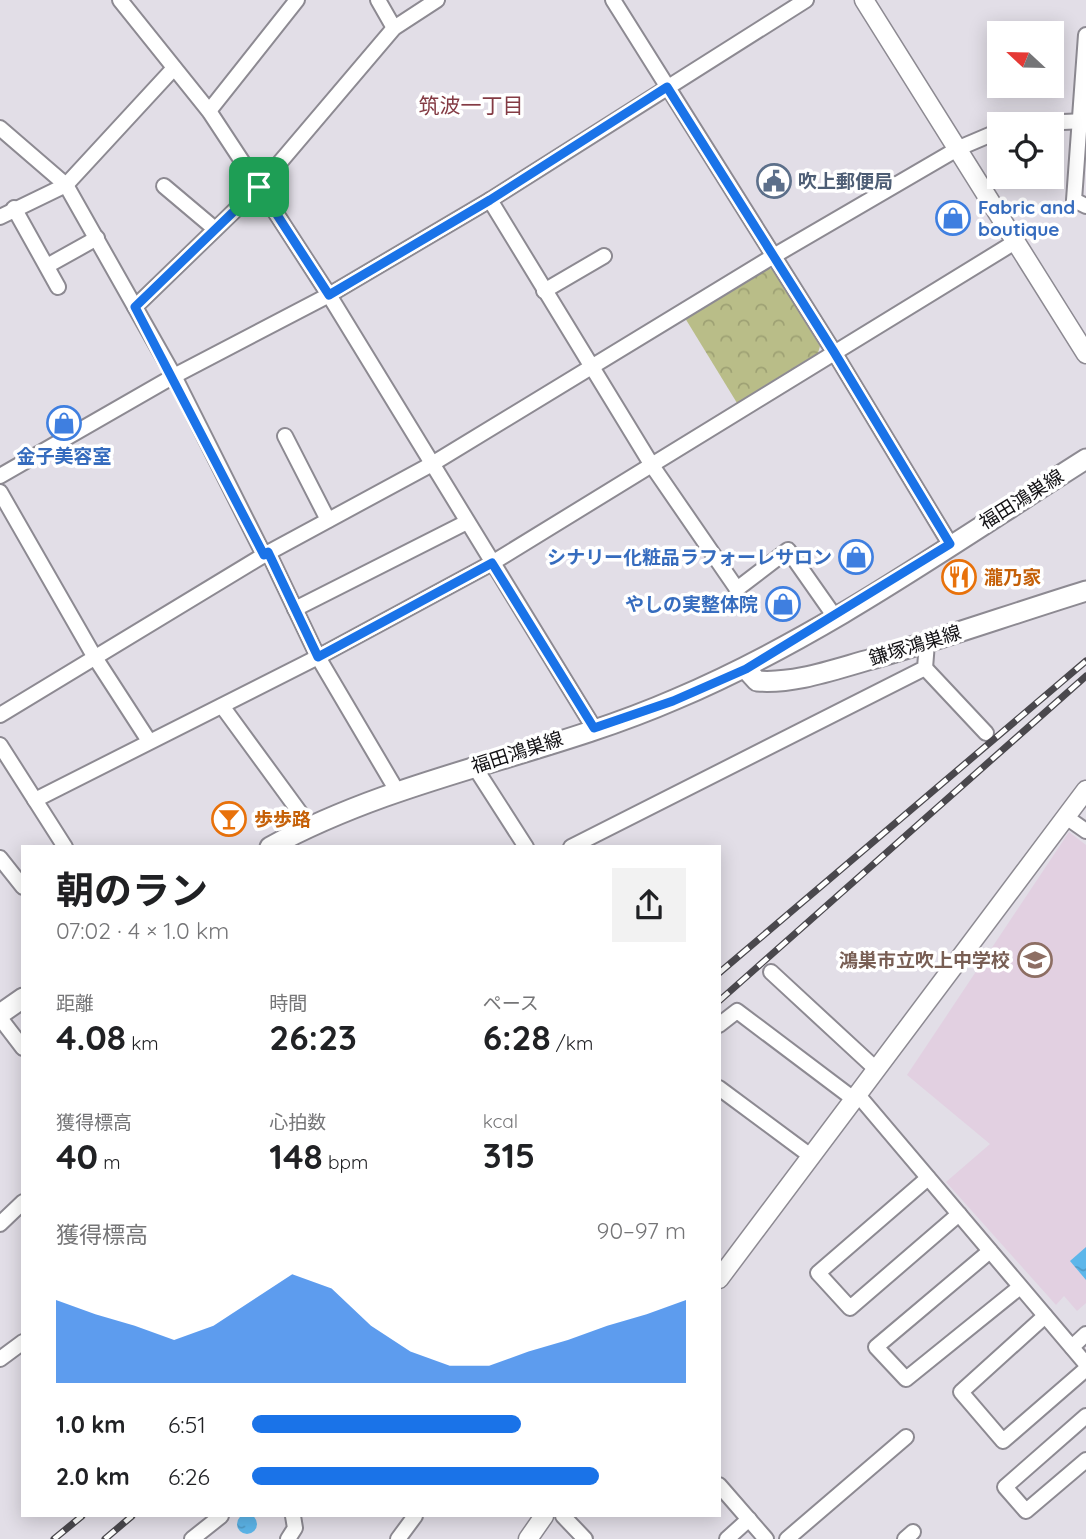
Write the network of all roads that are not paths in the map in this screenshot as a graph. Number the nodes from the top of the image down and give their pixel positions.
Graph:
1 (120, 0) edge
2 (297, 0) edge
3 (377, 0) edge
4 (437, 0) edge
5 (612, 0) edge
6 (806, 0) edge
7 (864, 0) edge
8 (394, 28) junction
9 (1086, 35) edge
10 (174, 68) junction
11 (667, 87) junction
12 (209, 111) junction
13 (1083, 120) edge
14 (1064, 121) edge
15 (0, 128) edge
16 (987, 136) edge
17 (959, 148) junction
18 (66, 186) junction
19 (164, 186) dead end
20 (259, 187) junction
21 (490, 200) junction
22 (1086, 206) edge
23 (14, 208) junction
24 (0, 217) edge
25 (215, 229) junction
26 (97, 239) junction
27 (1015, 242) junction
28 (604, 256) dead end
29 (772, 257) junction
30 (47, 266) junction
31 (58, 287) dead end
32 (544, 291) junction
33 (329, 295) junction
34 (135, 307) junction
35 (834, 352) junction
36 (1086, 354) edge
37 (593, 366) junction
38 (174, 376) junction
39 (285, 436) dead end
40 (1086, 458) edge
41 (432, 464) junction
42 (653, 467) junction
43 (0, 476) edge
44 (0, 492) edge
45 (328, 520) junction
46 (467, 523) junction
47 (950, 544) junction
48 (266, 554) junction
49 (492, 563) junction
50 (1086, 591) edge
51 (295, 610) junction
52 (835, 617) junction
53 (927, 643) junction
54 (94, 656) junction
55 (318, 657) junction
56 (925, 668) junction
57 (746, 669) junction
58 (222, 706) junction
59 (0, 715) edge
60 (594, 728) junction
61 (986, 733) dead end
62 (149, 741) junction
63 (0, 745) edge
64 (474, 766) junction
65 (1086, 790) edge
66 (397, 791) junction
67 (35, 800) junction
68 (1066, 817) junction
69 (309, 825) junction
70 (1086, 831) edge
71 (64, 845) edge
72 (274, 845) edge
73 (525, 845) edge
74 (574, 845) edge
75 (0, 858) edge
76 (21, 884) edge
77 (771, 972) dead end
78 (21, 1000) edge
79 (0, 1016) edge
80 (721, 1023) edge
81 (21, 1045) edge
82 (877, 1070) junction
83 (721, 1090) edge
84 (857, 1098) junction
85 (811, 1157) junction
86 (928, 1178) junction
87 (21, 1204) edge
88 (959, 1214) junction
89 (0, 1224) edge
90 (990, 1251) junction
91 (721, 1276) edge
92 (1020, 1287) junction
93 (1045, 1316) junction
94 (1086, 1334) edge
95 (21, 1343) edge
96 (1072, 1346) junction
97 (0, 1359) edge
98 (1086, 1366) edge
99 (1086, 1416) edge
100 (906, 1437) dead end
101 (1086, 1460) edge
102 (721, 1487) edge
103 (220, 1517) edge
104 (293, 1517) edge
105 (414, 1517) edge
106 (543, 1517) edge
107 (565, 1517) edge
108 (749, 1519) junction
109 (192, 1539) edge
110 (288, 1539) edge
111 (398, 1539) edge
112 (528, 1539) edge
113 (585, 1539) edge
114 (727, 1539) edge
115 (766, 1539) edge
116 (787, 1539) edge

1 - 10 street
2 - 12 street
3 - 8 street
4 - 8 street
5 - 11 street
6 - 11 street
7 - 17 street
8 - 20 street
9 - 13 street
10 - 12 street
10 - 18 street
11 - 21 street
11 - 29 street
12 - 20 street
13 - 14 street
13 - 22 street
15 - 18 street
16 - 17 street
17 - 27 street
17 - 29 street
18 - 23 street
18 - 26 street
19 - 25 street
20 - 25 street
20 - 33 street
21 - 32 street
21 - 33 street
23 - 24 street
23 - 30 street
25 - 34 street
26 - 30 street
26 - 34 street
27 - 35 street
27 - 36 street
28 - 32 street
29 - 35 street
29 - 37 street
30 - 31 street
32 - 37 street
33 - 38 street
33 - 41 street
34 - 38 street
35 - 42 street
35 - 47 street
37 - 41 street
37 - 42 street
38 - 43 street
38 - 48 street
39 - 45 street
40 - 47 main road, 福田鴻巣線
41 - 45 street
41 - 46 street
42 - 49 street
42 - 52 street
44 - 54 street
45 - 48 street
46 - 49 street
46 - 51 street
47 - 52 main road, 福田鴻巣線
48 - 51 street
48 - 54 street
49 - 55 street
49 - 60 street
50 - 53 main road, 鎌塚鴻巣線
51 - 55 street
52 - 57 main road, 福田鴻巣線
53 - 56 street
53 - 57 main road, 鎌塚鴻巣線
54 - 59 street
54 - 62 street
55 - 58 street
55 - 66 street
56 - 61 street
56 - 74 street
57 - 60 main road, 福田鴻巣線
58 - 62 street
58 - 69 street
60 - 64 main road, 福田鴻巣線
62 - 67 street
63 - 67 street
64 - 66 main road, 福田鴻巣線
64 - 73 street
65 - 68 street
66 - 69 main road, 福田鴻巣線
67 - 71 street
68 - 70 street
68 - 82 street
69 - 72 main road, 福田鴻巣線
75 - 76 street
77 - 82 street
78 - 79 main road
79 - 81 street
80 - 84 street
82 - 84 street
83 - 85 street
84 - 85 street
84 - 86 street
85 - 91 street
86 - 88 street
86 - 88 street
87 - 89 street
88 - 90 street
90 - 92 street
90 - 92 street
92 - 93 street
93 - 96 street
93 - 98 street
94 - 96 street
95 - 97 street
96 - 98 street
99 - 101 street
100 - 116 street
102 - 108 street
103 - 109 street
104 - 110 street
105 - 111 street
106 - 112 street
107 - 113 street
108 - 114 street
108 - 115 street

